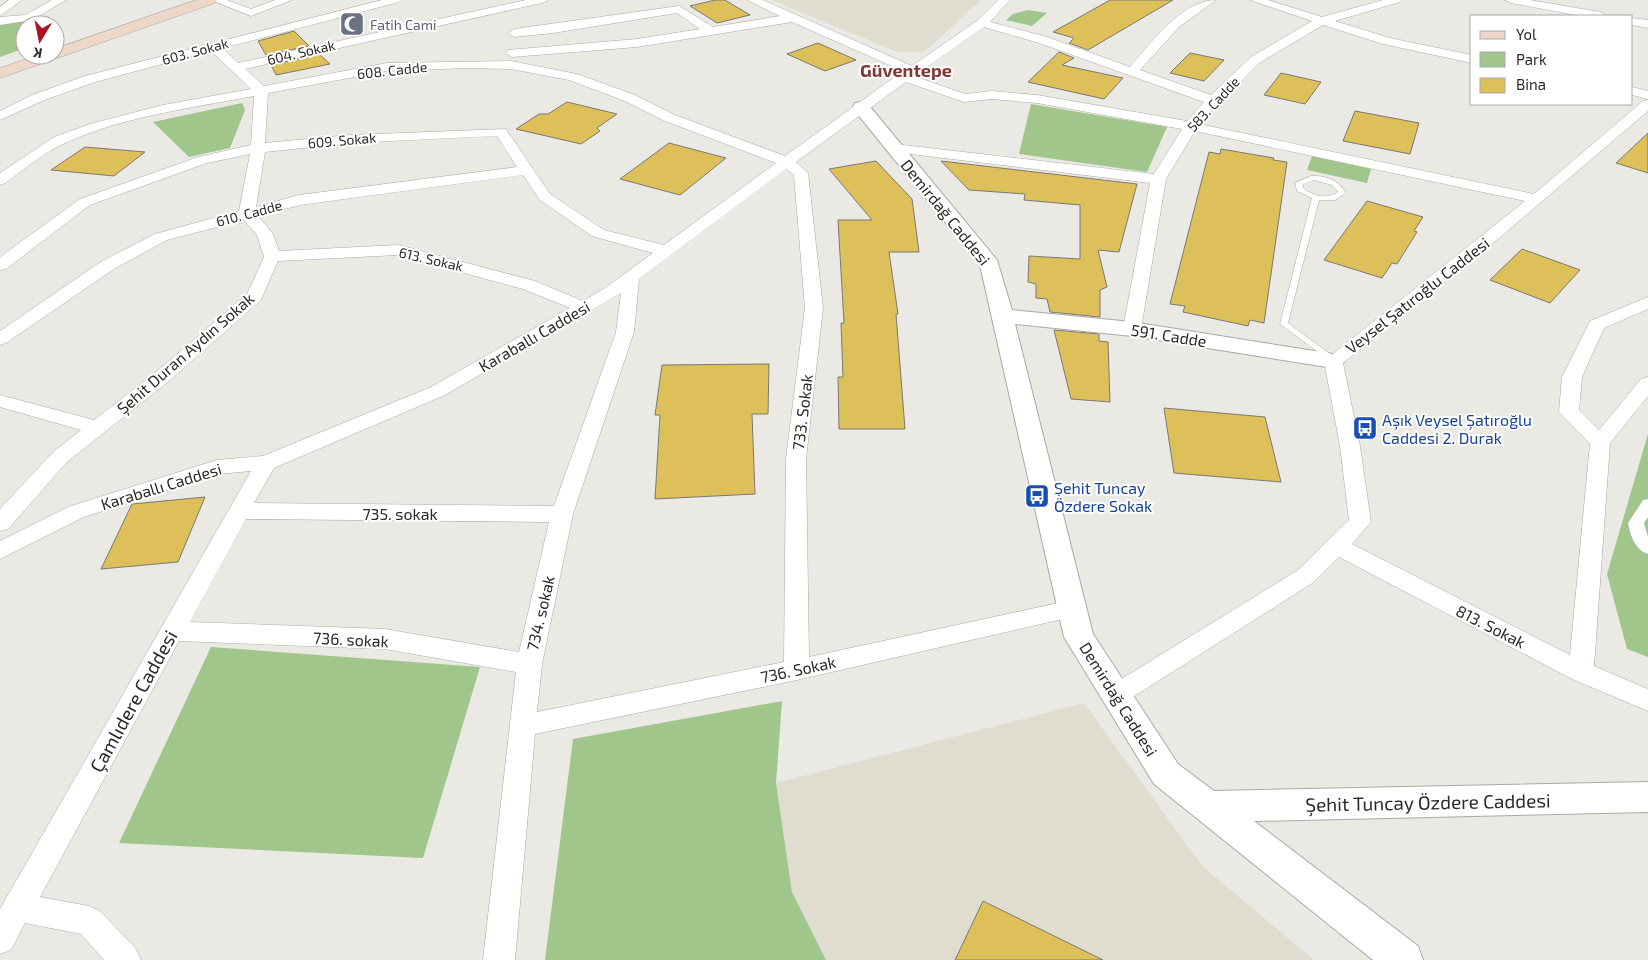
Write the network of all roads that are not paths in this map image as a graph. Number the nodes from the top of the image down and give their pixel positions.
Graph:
1 (16, 0) edge
2 (60, 0) edge
3 (185, 0) edge
4 (210, 0) edge
5 (217, 0) edge
6 (286, 0) edge
7 (395, 0) edge
8 (542, 0) edge
9 (753, 0) edge
10 (1004, 0) edge
11 (1210, 0) edge
12 (1256, 0) edge
13 (1396, 0) edge
14 (1511, 0) edge
15 (0, 13) edge
16 (1594, 15) edge
17 (793, 18) junction
18 (514, 19) junction
19 (0, 21) edge
20 (1321, 21) junction
21 (1633, 22) edge
22 (982, 23) junction
23 (1648, 24) edge
24 (712, 32) junction
25 (65, 41) edge
26 (214, 47) junction
27 (65, 51) edge
28 (15, 58) edge
29 (512, 59) junction
30 (1470, 59) edge
31 (0, 63) edge
32 (24, 65) edge
33 (235, 67) junction
34 (1132, 72) junction
35 (0, 73) edge
36 (909, 74) junction
37 (261, 91) junction
38 (1633, 91) edge
39 (1648, 95) edge
40 (1214, 101) junction
41 (1648, 104) edge
42 (861, 107) junction
43 (0, 116) edge
44 (1191, 126) junction
45 (258, 148) junction
46 (894, 148) junction
47 (786, 162) junction
48 (527, 170) junction
49 (1158, 178) junction
50 (0, 180) edge
51 (1316, 198) junction
52 (1536, 199) junction
53 (247, 213) junction
54 (666, 251) junction
55 (272, 258) junction
56 (0, 265) edge
57 (631, 277) junction
58 (1648, 302) edge
59 (584, 307) junction
60 (1003, 316) junction
61 (1132, 329) junction
62 (0, 339) edge
63 (1333, 361) junction
64 (1648, 383) edge
65 (0, 401) edge
66 (97, 428) junction
67 (1600, 442) junction
68 (266, 463) junction
69 (1648, 504) edge
70 (238, 512) junction
71 (562, 514) junction
72 (0, 523) edge
73 (1336, 546) junction
74 (1648, 548) edge
75 (0, 551) edge
76 (1072, 608) junction
77 (172, 631) junction
78 (529, 664) junction
79 (796, 670) junction
80 (1580, 672) junction
81 (1116, 695) junction
82 (1648, 700) edge
83 (522, 726) junction
84 (1648, 797) edge
85 (1209, 807) junction
86 (18, 907) junction
87 (0, 939) edge
88 (125, 960) edge
89 (499, 960) edge
90 (1404, 960) edge

1 - 15 street
2 - 19 street
3 - 25 main road
4 - 27 main road
5 - 6 street
7 - 26 street, 603. Sokak
8 - 18 street, 604. Sokak
9 - 17 street
10 - 22 street, Karaballı Caddesi
11 - 34 street
12 - 20 street
13 - 20 street, 583. Cadde
14 - 16 street
17 - 24 street
17 - 36 street
18 - 24 street
18 - 29 street
18 - 33 street, 604. Sokak
20 - 30 street
20 - 40 street, 583. Cadde
21 - 23 street
22 - 34 street
22 - 36 street, Karaballı Caddesi
24 - 29 street
26 - 33 street
26 - 43 street, 603. Sokak
28 - 31 main road
29 - 37 street, 608. Cadde
29 - 47 street, 608. Cadde
32 - 35 main road
33 - 37 street
34 - 40 street
36 - 42 street, Karaballı Caddesi
36 - 44 street
37 - 45 street
37 - 50 street, 608. Cadde
38 - 39 street
40 - 44 street, 583. Cadde
41 - 52 street, Veysel Şatıroğlu Caddesi
42 - 46 street, Demirdağ Caddesi
42 - 47 street, Karaballı Caddesi
44 - 49 street, 583. Cadde
44 - 52 street
45 - 48 street, 609. Sokak
45 - 53 street
45 - 56 street, 609. Sokak
46 - 49 street
46 - 60 street, Demirdağ Caddesi
47 - 54 street, Karaballı Caddesi
47 - 79 street, 733. Sokak
48 - 53 street, 610. Cadde
48 - 54 street, 609. Sokak
49 - 61 street, 583. Cadde
51 - 51 lane
51 - 63 lane
52 - 63 street, Veysel Şatıroğlu Caddesi
53 - 55 street
53 - 62 street, 610. Cadde
54 - 57 street, Karaballı Caddesi
55 - 59 street, 613. Sokak
55 - 66 street, Şehit Duran Aydın Sokak
57 - 59 street, Karaballı Caddesi
57 - 71 street, 734. sokak
58 - 67 street
59 - 68 street, Karaballı Caddesi
60 - 61 street, 591. Cadde
60 - 76 street, Demirdağ Caddesi
61 - 63 street, 591. Cadde
63 - 73 street, Veysel Şatıroğlu Caddesi
64 - 67 street
65 - 66 street
66 - 72 street, Şehit Duran Aydın Sokak
67 - 80 street
68 - 70 street, Çamlıdere Caddesi
68 - 75 street, Karaballı Caddesi
69 - 74 street
70 - 71 street, 735. sokak
70 - 77 street, Çamlıdere Caddesi
71 - 78 street, 734. sokak
73 - 80 street, 813. Sokak
73 - 81 street, Veysel Şatıroğlu Caddesi
76 - 79 street, 736. Sokak
76 - 81 street, Demirdağ Caddesi
77 - 78 street, 736. sokak
77 - 86 street, Çamlıdere Caddesi
78 - 83 street, 734. sokak
79 - 83 street, 736. Sokak
80 - 82 street, 813. Sokak
81 - 85 street, Demirdağ Caddesi
83 - 89 street, 734. sokak
84 - 85 street, Şehit Tuncay Özdere Caddesi
85 - 90 street, Demirdağ Caddesi
86 - 87 street, Çamlıdere Caddesi
86 - 88 street

